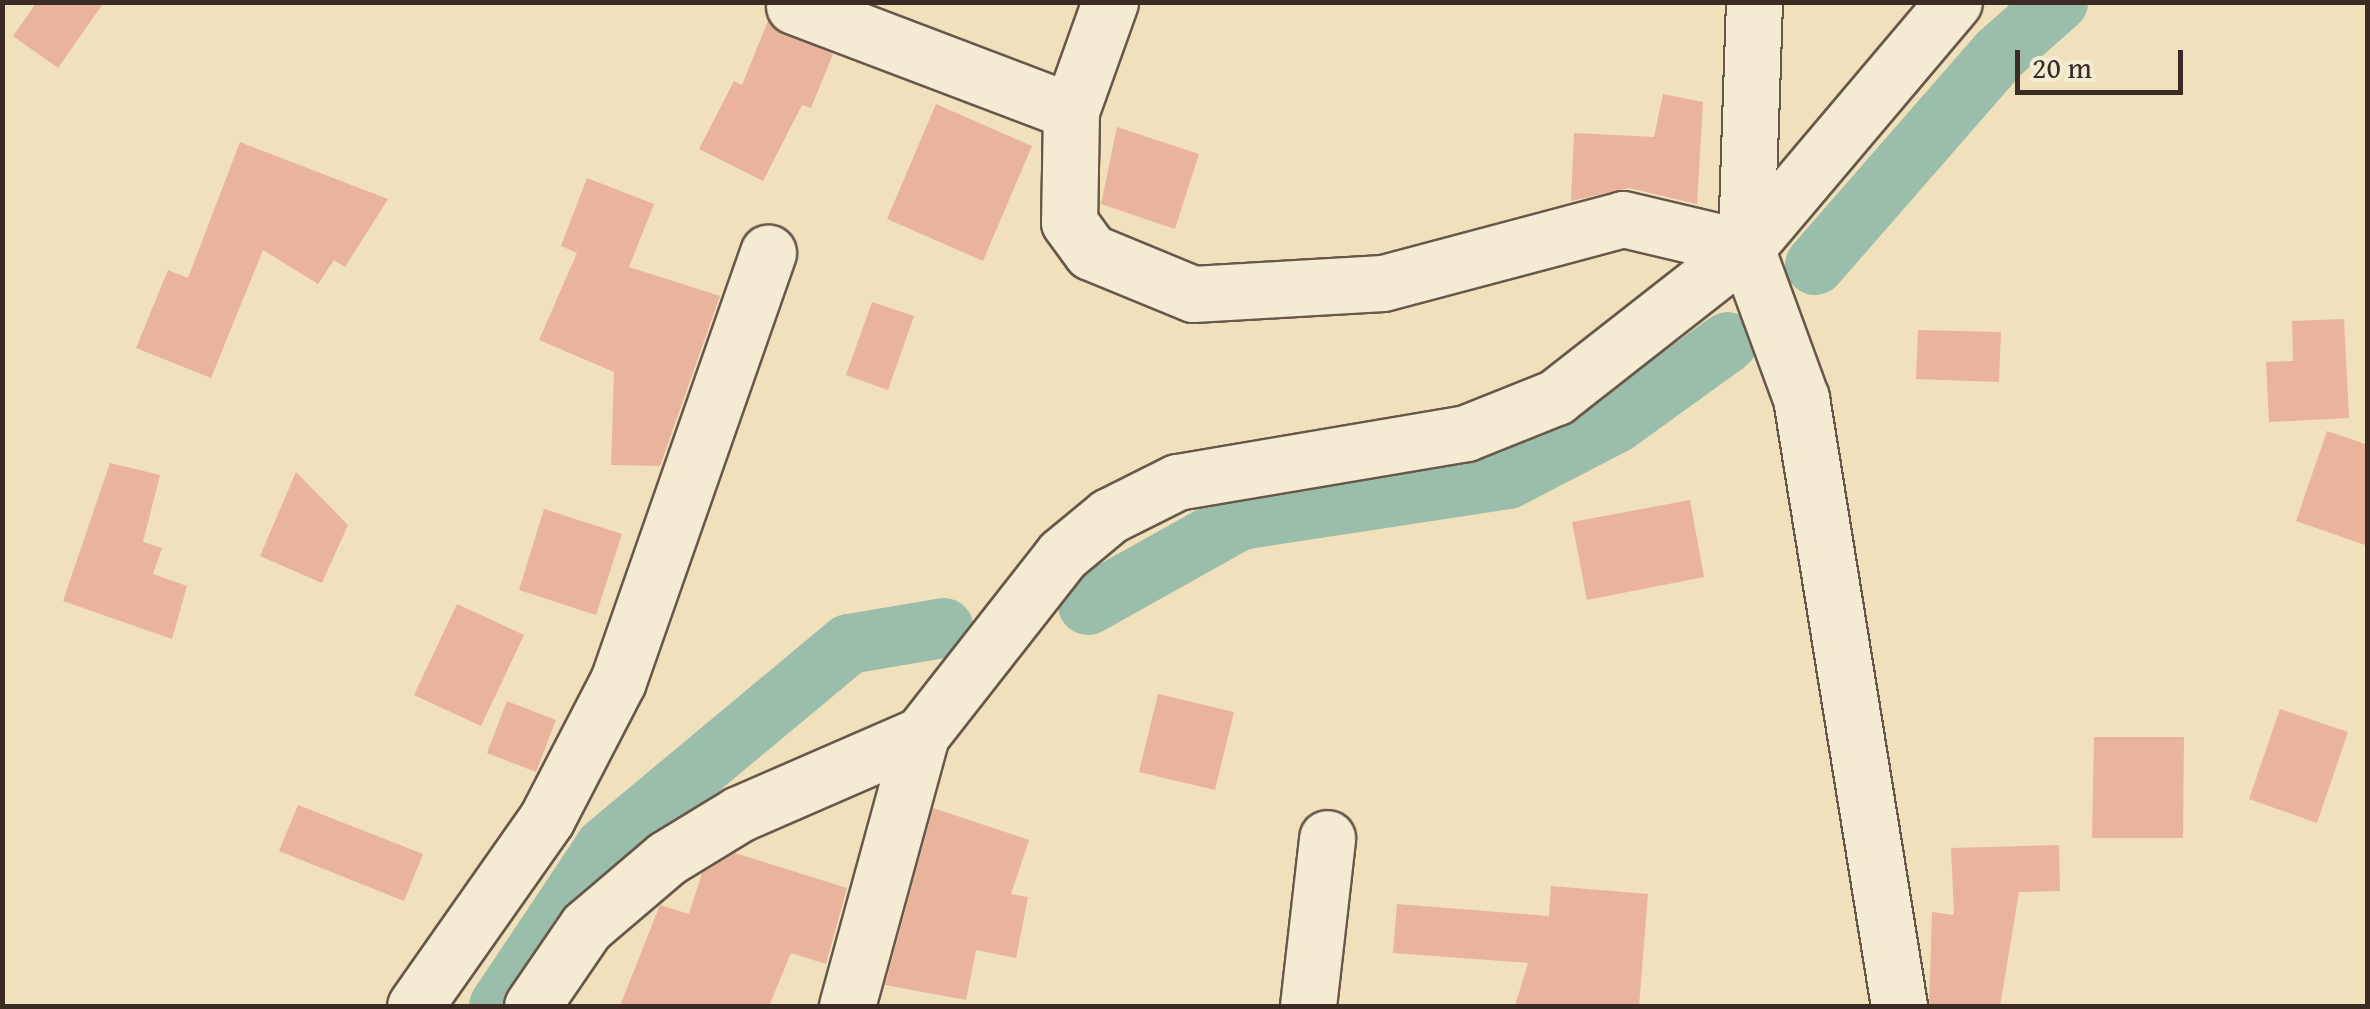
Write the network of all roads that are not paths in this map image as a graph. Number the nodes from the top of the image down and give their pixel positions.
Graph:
1 (1110, 2) edge
2 (1754, 2) edge
3 (1954, 2) edge
4 (794, 6) dead end
5 (1071, 111) junction
6 (1746, 248) junction
7 (768, 254) dead end
8 (921, 735) junction
9 (1327, 838) dead end
10 (416, 1006) edge
11 (532, 1006) edge
12 (847, 1006) edge
13 (1308, 1006) edge
14 (1899, 1006) edge

1 - 5 street
2 - 6 street
3 - 6 street
4 - 5 street
5 - 6 street
6 - 8 street
6 - 14 street
7 - 10 street
8 - 11 street
8 - 12 street
9 - 13 street

